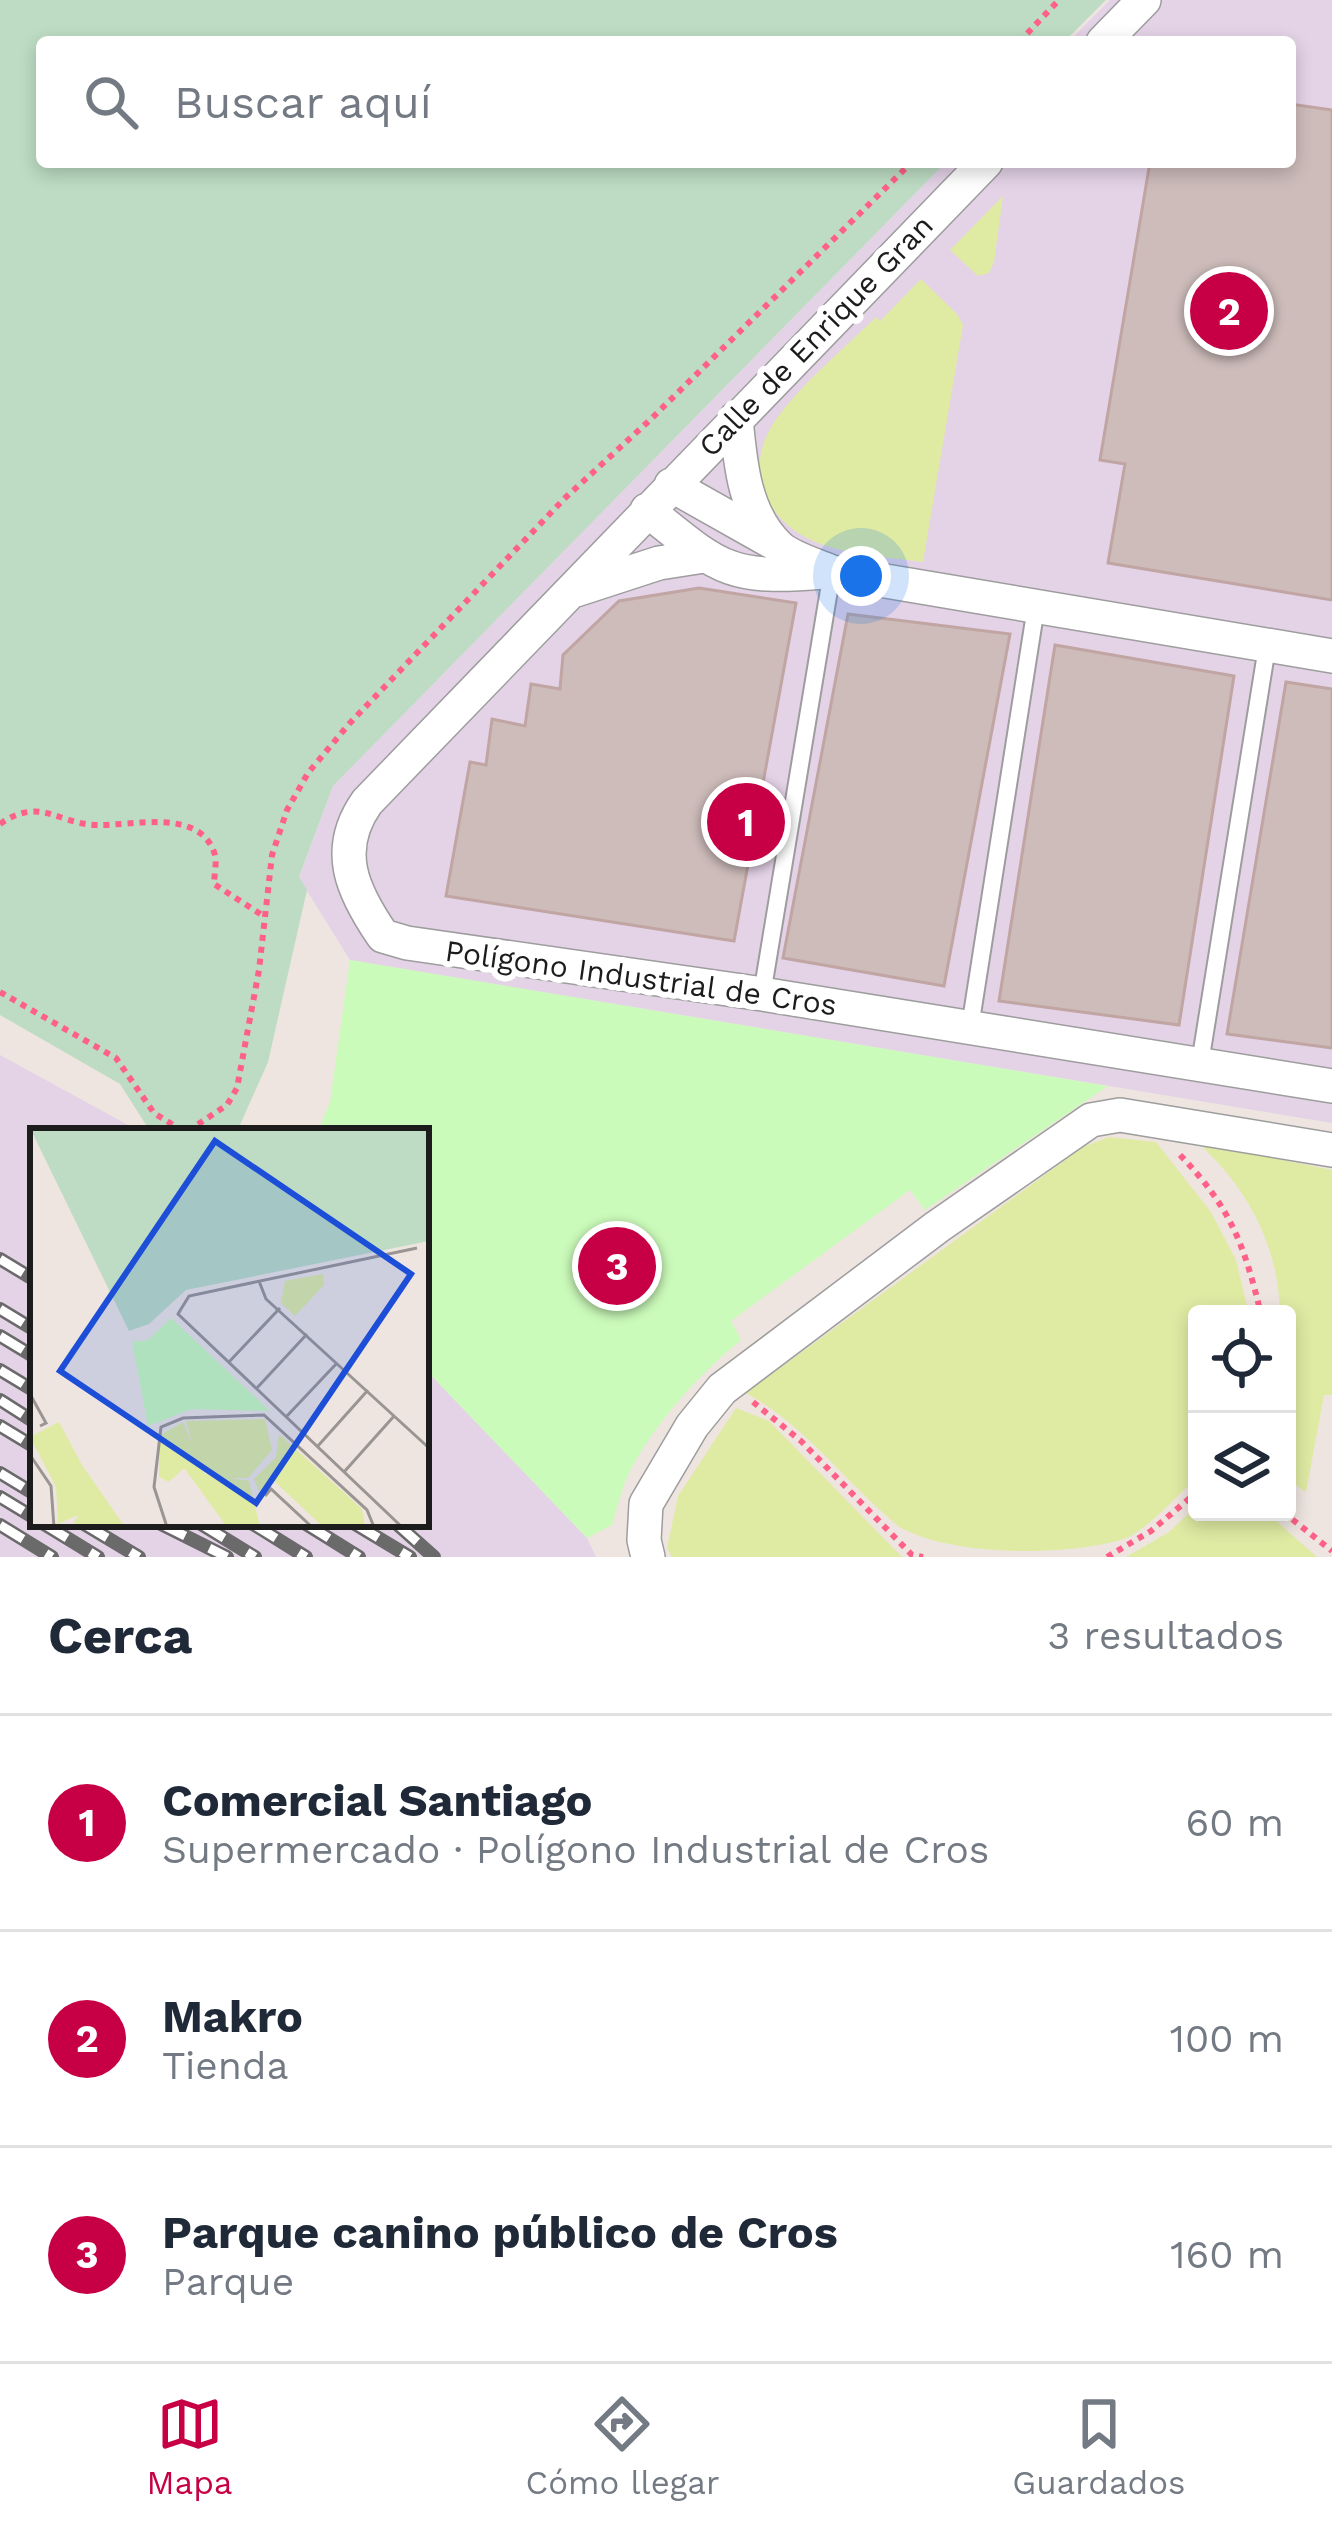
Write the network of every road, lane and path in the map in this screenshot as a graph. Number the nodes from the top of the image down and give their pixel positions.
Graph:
1 (1059, 0) edge
2 (1144, 0) edge
3 (1025, 36) edge
4 (1109, 36) edge
5 (980, 168) edge
6 (736, 418) junction
7 (671, 485) junction
8 (647, 510) junction
9 (778, 546) junction
10 (704, 556) junction
11 (832, 572) junction
12 (568, 592) junction
13 (1036, 607) junction
14 (1267, 647) junction
15 (1332, 656) edge
16 (0, 824) edge
17 (265, 916) dead end
18 (0, 992) edge
19 (762, 994) junction
20 (970, 1027) junction
21 (1200, 1063) junction
22 (1332, 1086) edge
23 (1144, 1119) junction
24 (179, 1128) edge
25 (1332, 1150) edge
26 (1260, 1305) edge
27 (722, 1389) junction
28 (1188, 1500) edge
29 (1294, 1521) edge
30 (1332, 1551) edge
31 (1123, 1552) edge
32 (917, 1556) edge
33 (648, 1557) edge
34 (1107, 1557) edge

1 - 3 path
2 - 4 street
5 - 6 street, Calle de Enrique Gran
6 - 7 street, Calle de Enrique Gran
6 - 9 street
7 - 8 street, Calle de Enrique Gran
7 - 9 street
8 - 10 street
8 - 12 street, Polígono Industrial de Cros
9 - 11 street
10 - 11 street
10 - 12 street, Polígono Industrial de Cros
11 - 13 street
11 - 19 lane
12 - 19 street, Polígono Industrial de Cros
13 - 14 street
13 - 20 lane
14 - 15 street
14 - 21 lane
16 - 17 path
18 - 24 path
19 - 20 street, Polígono Industrial de Cros
20 - 21 street, Polígono Industrial de Cros
21 - 22 street, Polígono Industrial de Cros
23 - 25 street
23 - 26 path
23 - 27 street
27 - 32 path
27 - 33 street
28 - 31 path
29 - 30 path
31 - 34 path

